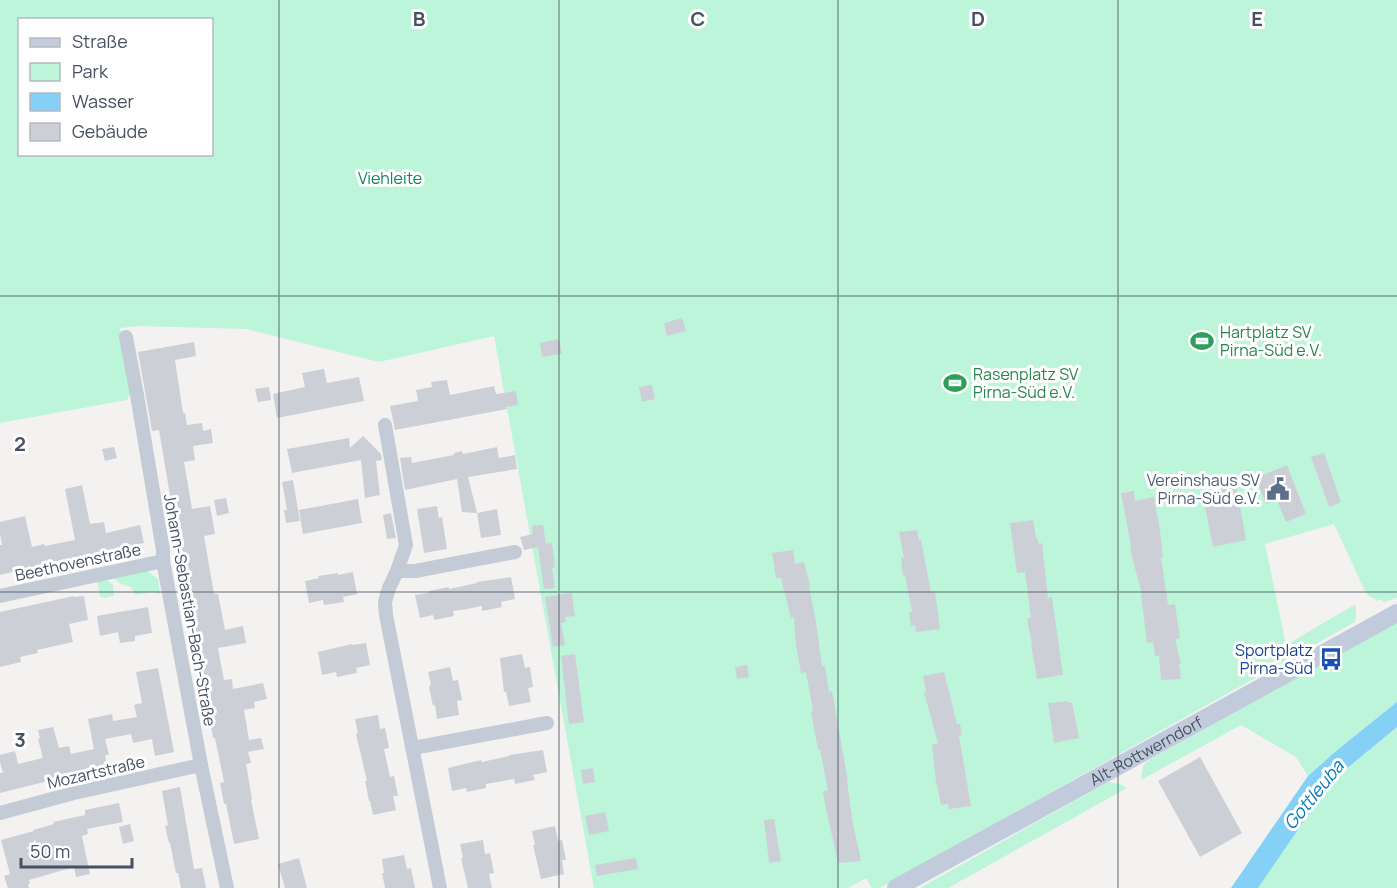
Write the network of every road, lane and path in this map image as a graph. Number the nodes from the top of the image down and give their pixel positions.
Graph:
1 (126, 337) dead end
2 (385, 425) dead end
3 (515, 552) dead end
4 (163, 561) junction
5 (397, 571) junction
6 (0, 596) edge
7 (1397, 613) edge
8 (547, 723) dead end
9 (414, 748) junction
10 (201, 765) junction
11 (0, 813) edge
12 (227, 888) edge
13 (440, 888) edge
14 (896, 888) edge

1 - 4 street, Johann-Sebastian-Bach-Straße
2 - 5 street
3 - 5 street
4 - 6 street, Beethovenstraße
4 - 10 street, Johann-Sebastian-Bach-Straße
5 - 9 street
7 - 14 main road, Alt-Rottwerndorf
8 - 9 street
9 - 13 street
10 - 11 street, Mozartstraße
10 - 12 street, Johann-Sebastian-Bach-Straße

